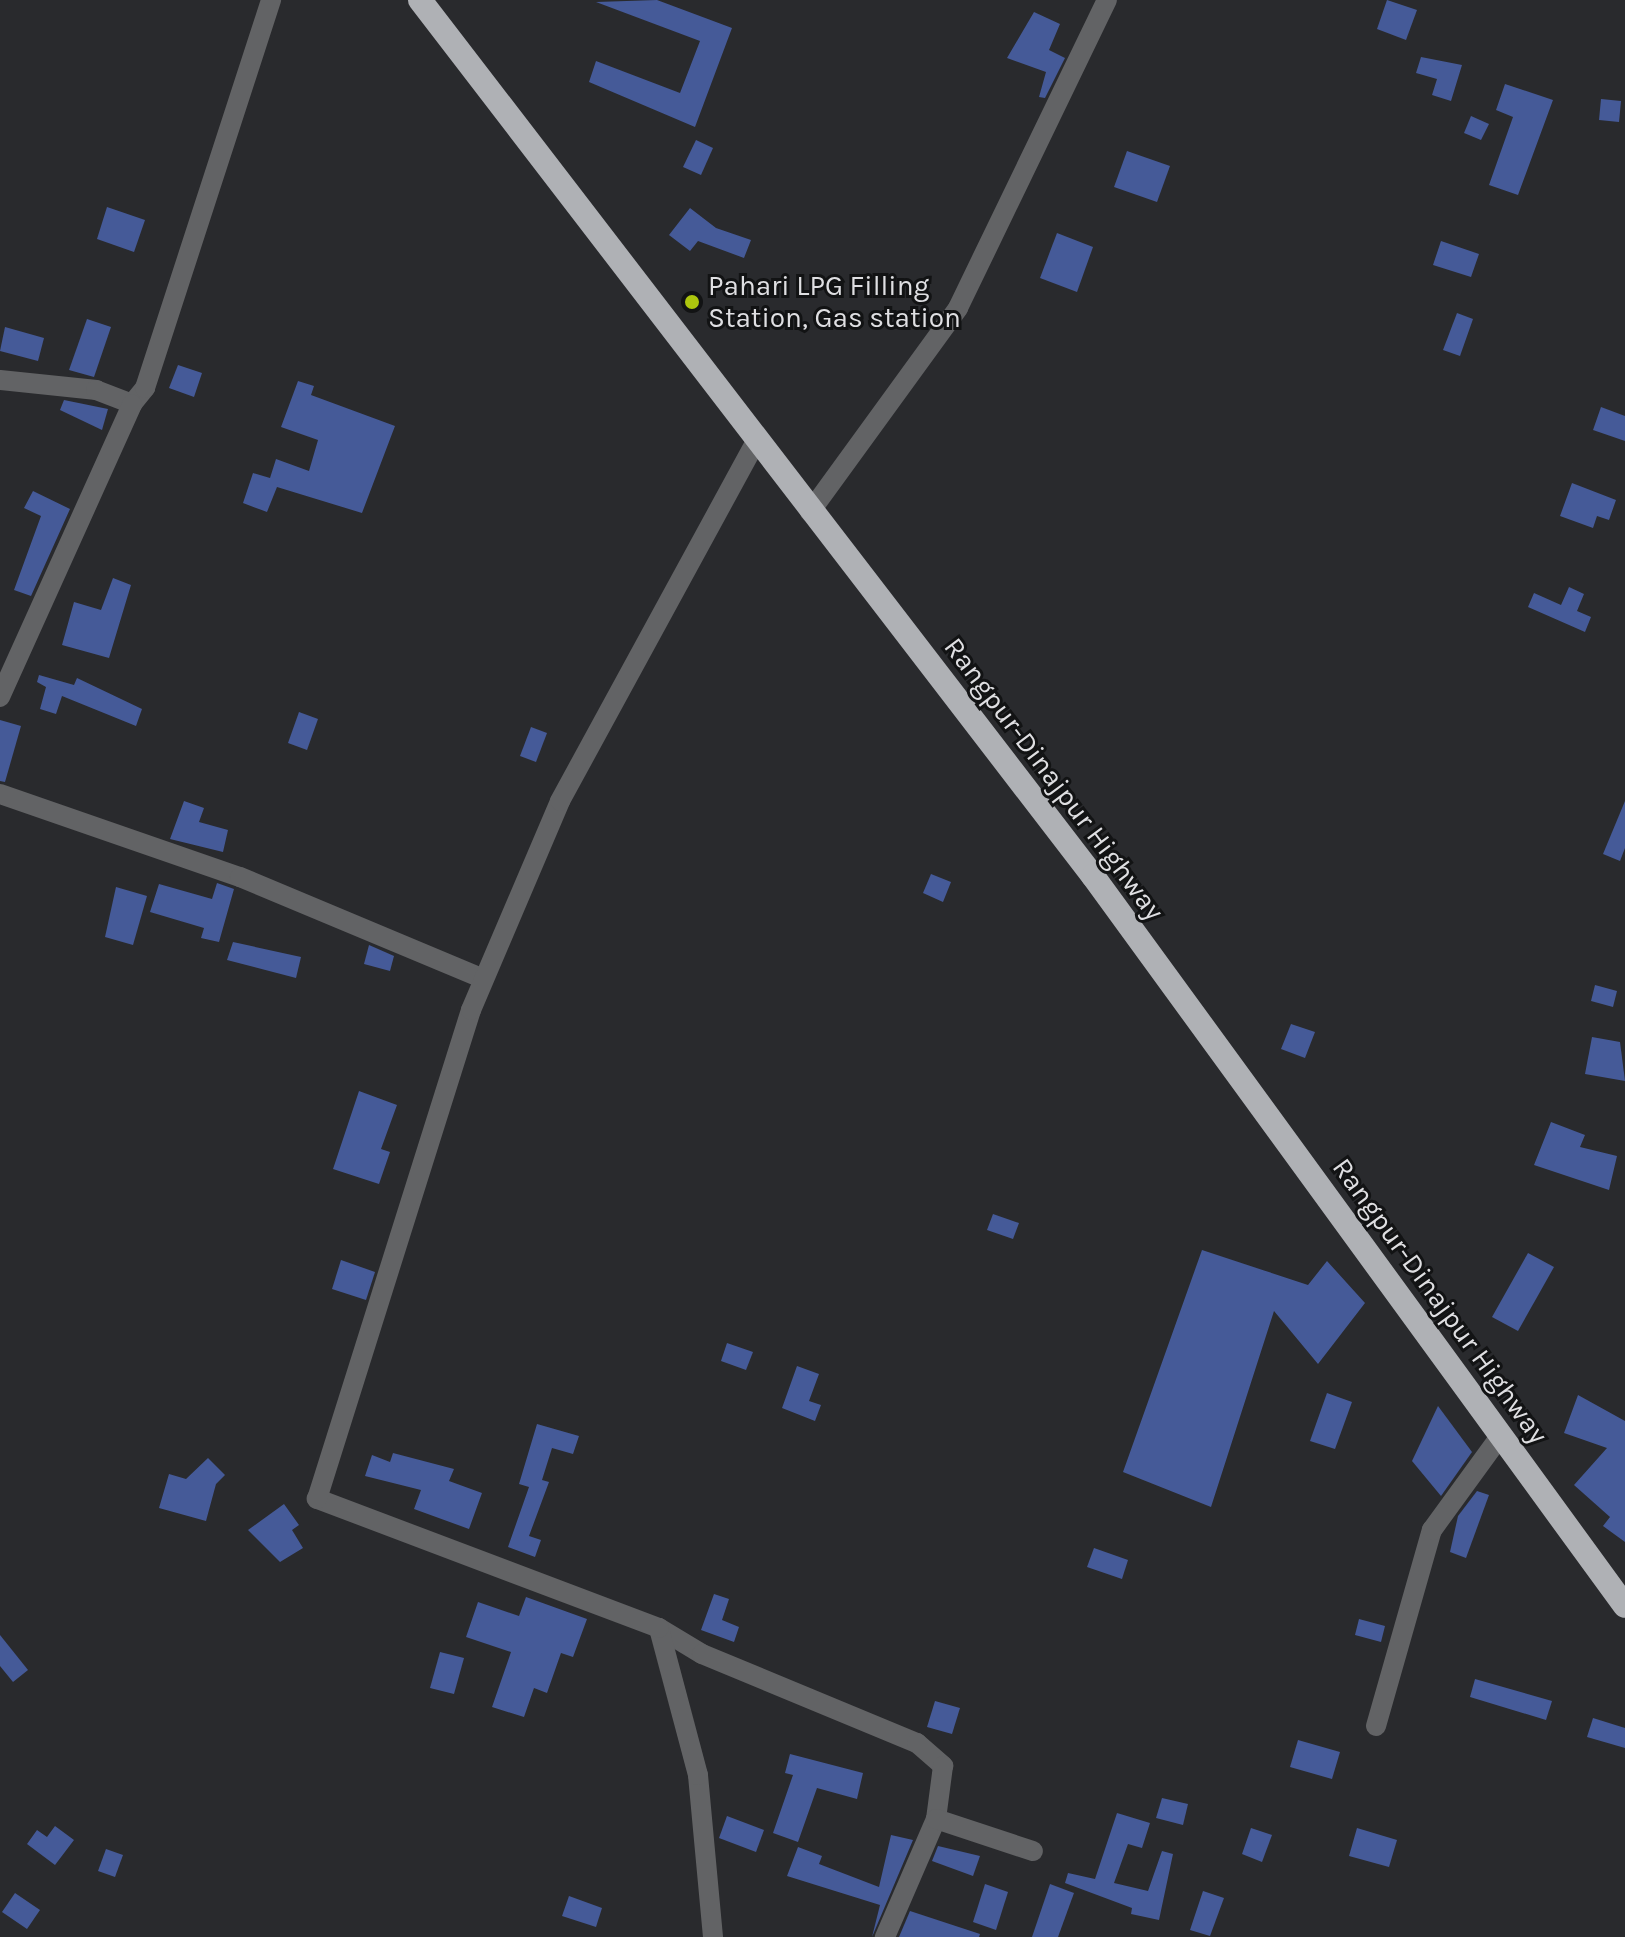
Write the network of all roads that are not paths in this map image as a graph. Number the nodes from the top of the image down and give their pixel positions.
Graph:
1 (271, 0) edge
2 (420, 0) edge
3 (1107, 0) edge
4 (0, 380) edge
5 (132, 404) junction
6 (756, 442) junction
7 (810, 512) junction
8 (0, 697) edge
9 (0, 794) edge
10 (484, 979) junction
11 (1501, 1435) junction
12 (1625, 1606) edge
13 (659, 1628) junction
14 (1376, 1726) dead end
15 (936, 1819) junction
16 (1033, 1851) dead end
17 (713, 1937) edge
18 (885, 1937) edge

1 - 5 street
2 - 6 highway, Rangpur-Dinajpur Highway
3 - 7 street
4 - 5 street
5 - 8 street
6 - 7 highway, Rangpur-Dinajpur Highway
6 - 10 street
7 - 11 highway, Rangpur-Dinajpur Highway
9 - 10 street
10 - 13 street
11 - 12 highway, Rangpur-Dinajpur Highway
11 - 14 street
13 - 15 street
13 - 17 street
15 - 16 street
15 - 18 street

